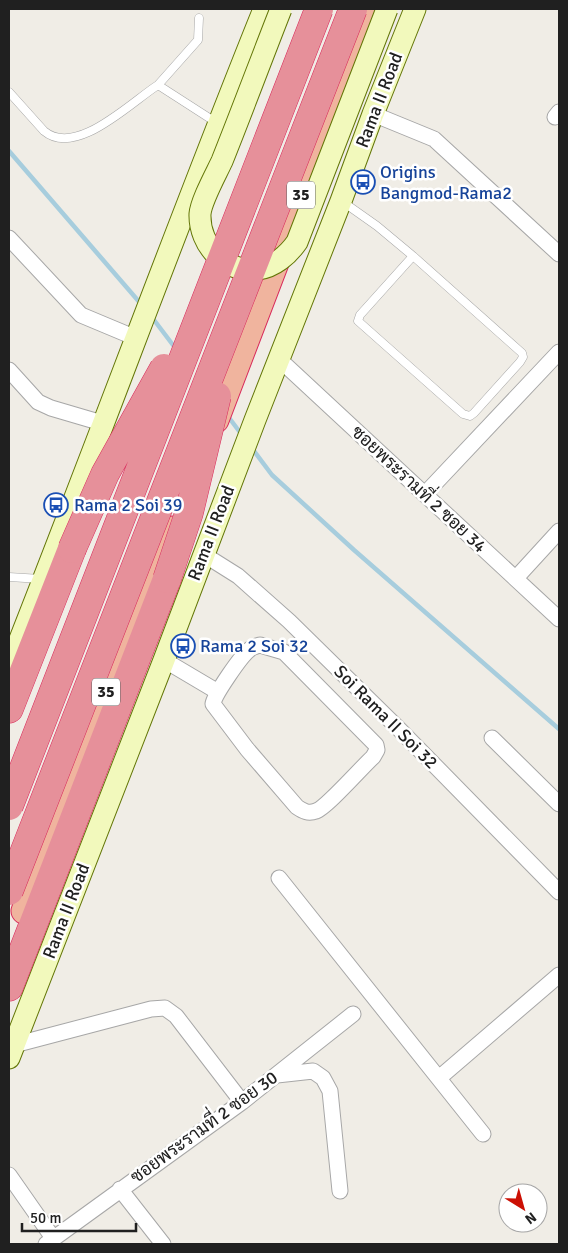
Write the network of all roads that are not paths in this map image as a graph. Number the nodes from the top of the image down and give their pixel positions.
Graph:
1 (264, 9) edge
2 (281, 9) edge
3 (312, 9) edge
4 (319, 9) edge
5 (353, 9) edge
6 (373, 9) edge
7 (387, 9) edge
8 (415, 9) edge
9 (199, 18) dead end
10 (158, 84) junction
11 (9, 92) edge
12 (373, 114) junction
13 (211, 119) junction
14 (341, 201) junction
15 (9, 238) edge
16 (559, 254) edge
17 (413, 256) junction
18 (214, 279) junction
19 (243, 290) junction
20 (138, 334) junction
21 (559, 352) edge
22 (280, 360) junction
23 (11, 378) edge
24 (102, 423) junction
25 (424, 494) junction
26 (559, 531) edge
27 (203, 554) junction
28 (9, 577) edge
29 (516, 578) junction
30 (43, 579) junction
31 (559, 619) edge
32 (164, 660) junction
33 (9, 667) edge
34 (218, 692) junction
35 (9, 709) edge
36 (492, 738) dead end
37 (9, 783) edge
38 (559, 804) edge
39 (9, 806) edge
40 (279, 878) dead end
41 (9, 891) edge
42 (559, 892) edge
43 (9, 951) edge
44 (559, 975) edge
45 (9, 987) edge
46 (353, 1014) dead end
47 (11, 1052) edge
48 (276, 1075) junction
49 (439, 1078) junction
50 (242, 1102) junction
51 (483, 1134) dead end
52 (9, 1175) edge
53 (120, 1189) junction
54 (340, 1191) dead end
55 (49, 1241) edge
56 (163, 1244) edge

1 - 13 main road
2 - 7 main road, bridge
3 - 37 highway
4 - 18 highway, bridge
5 - 19 highway, bridge
6 - 43 highway, Rama II Road / 35
8 - 12 main road, Rama II Road / 35
9 - 10 lane
10 - 11 lane
10 - 13 lane
12 - 14 main road, Rama II Road / 35
12 - 16 street
13 - 20 main road
14 - 17 lane
14 - 22 main road, Rama II Road / 35
15 - 20 street
17 - 17 lane
18 - 35 highway, bridge
18 - 39 highway, bridge
19 - 41 highway, bridge
19 - 45 highway, bridge
20 - 24 main road
21 - 25 street
22 - 25 street, ซอยพระรามที่ 2 ซอย 34
22 - 27 main road, Rama II Road / 35
23 - 24 street
24 - 30 main road
25 - 29 street, ซอยพระรามที่ 2 ซอย 34
26 - 29 street
27 - 32 main road, Rama II Road / 35
27 - 42 street, Soi Rama II Soi 32
28 - 30 lane
29 - 31 street, ซอยพระรามที่ 2 ซอย 34
30 - 33 main road
32 - 34 street
32 - 47 main road, Rama II Road / 35
34 - 34 street
36 - 38 street
40 - 49 street
44 - 49 street
46 - 48 street, ซอยพระรามที่ 2 ซอย 30
47 - 50 street
48 - 50 street, ซอยพระรามที่ 2 ซอย 30
48 - 54 street
49 - 51 street
50 - 53 street, ซอยพระรามที่ 2 ซอย 30
52 - 55 street, ซอยพระรามที่ 2 ซอย 30
53 - 55 street, ซอยพระรามที่ 2 ซอย 30
53 - 56 street

